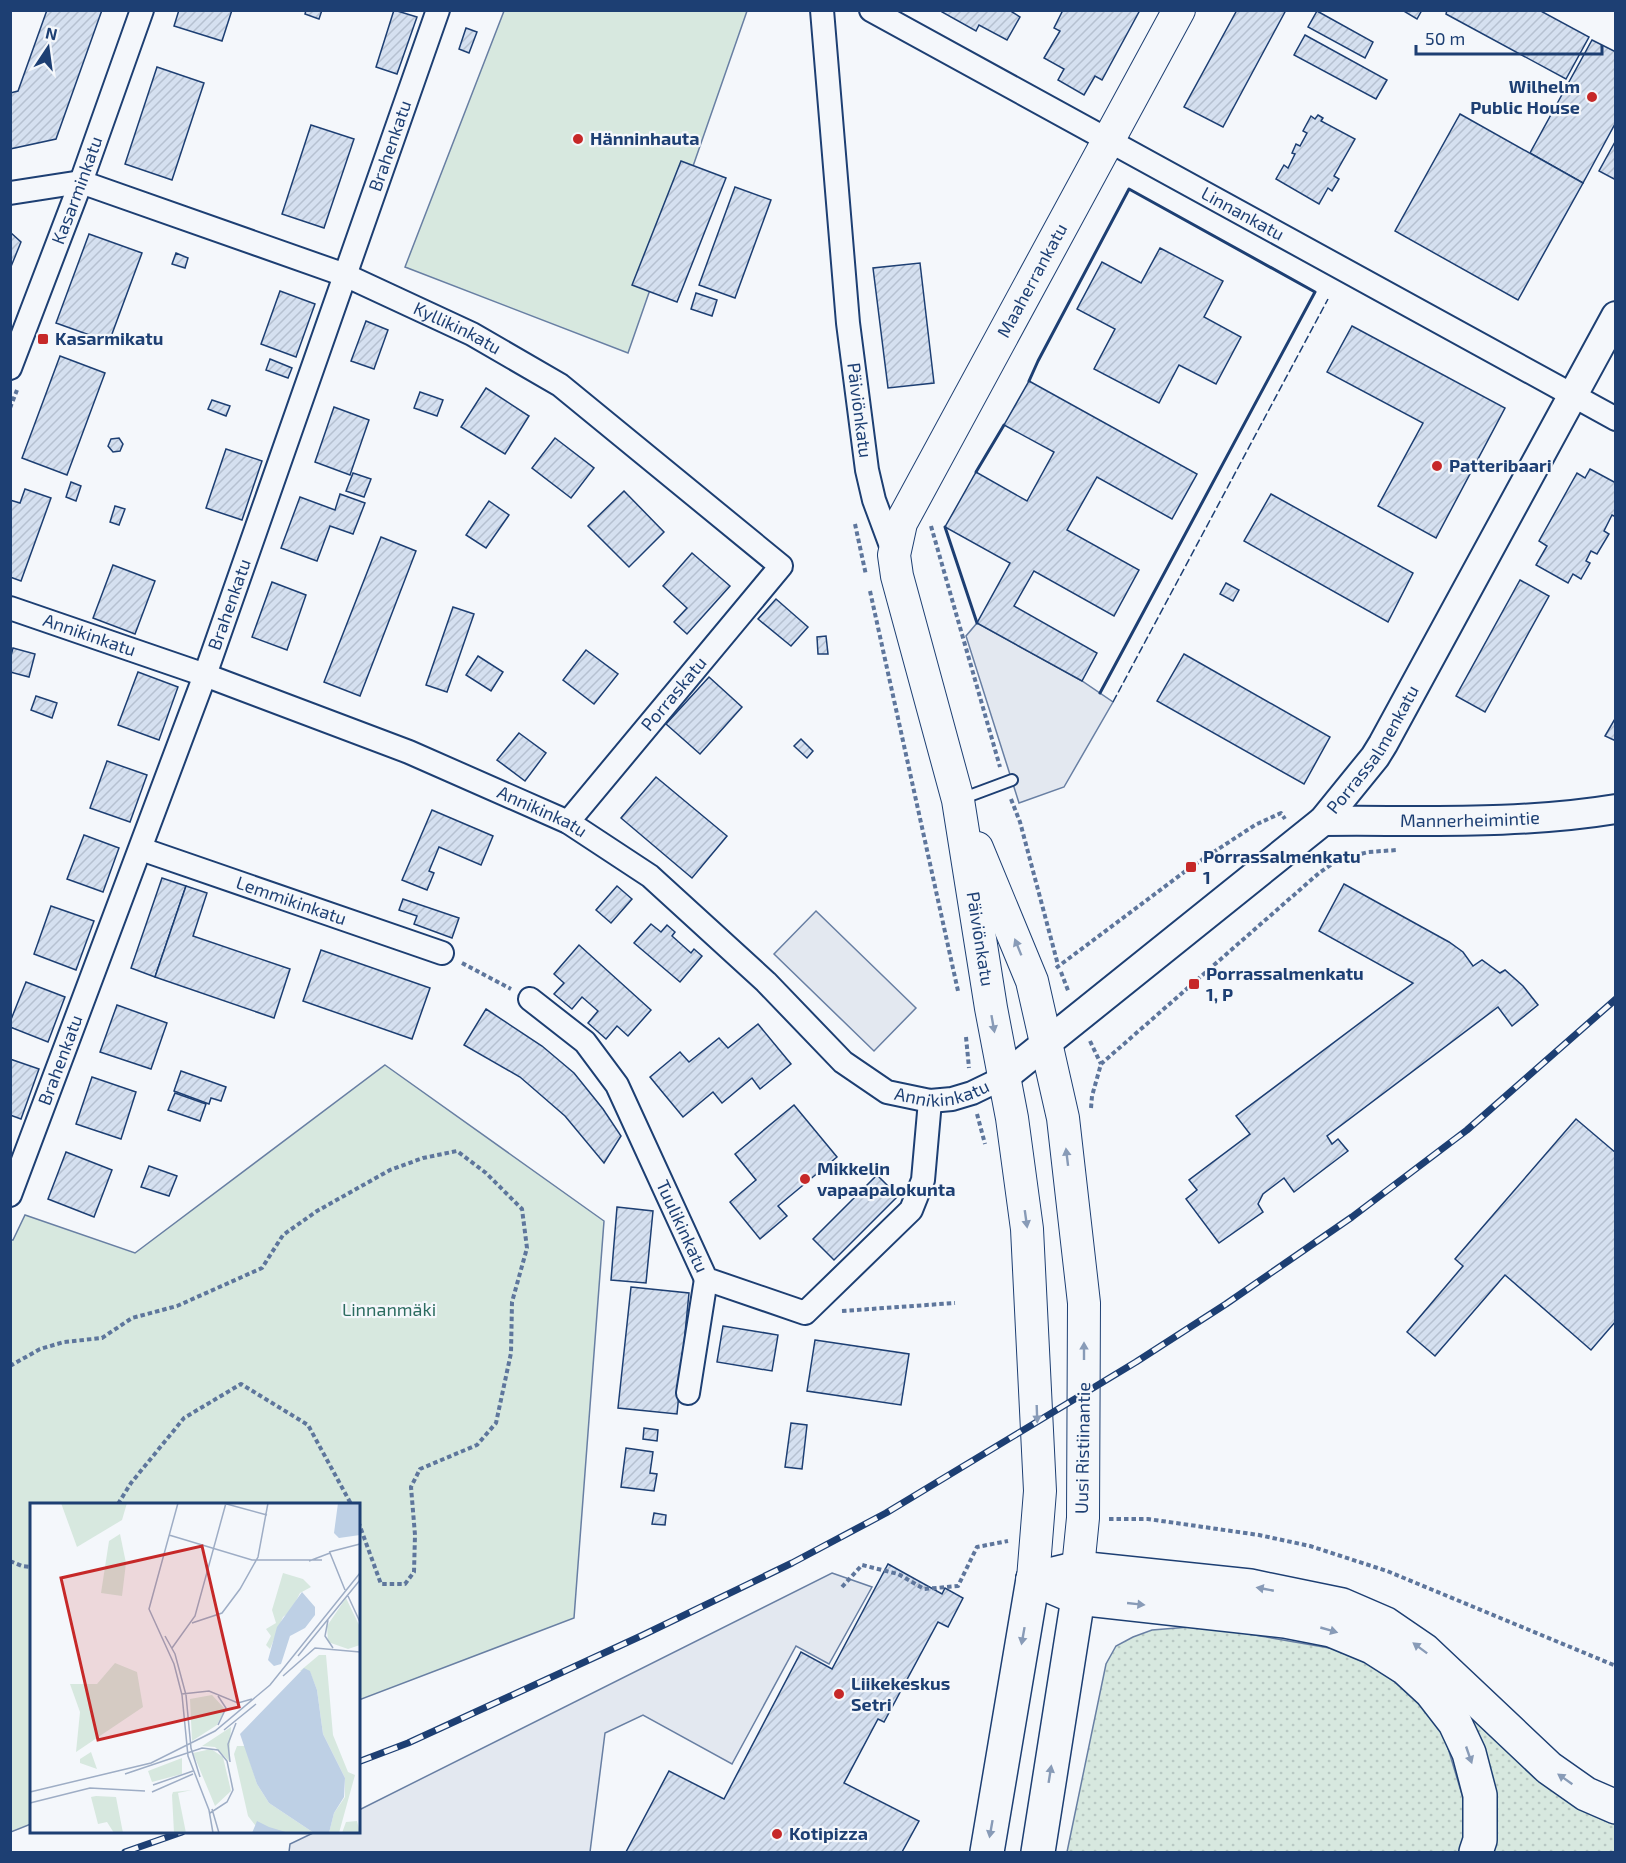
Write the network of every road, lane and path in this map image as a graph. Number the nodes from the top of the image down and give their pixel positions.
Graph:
1 (142, 10) edge
2 (438, 10) edge
3 (822, 10) edge
4 (871, 10) edge
5 (1179, 10) edge
6 (1109, 141) junction
7 (81, 182) junction
8 (10, 193) edge
9 (345, 275) junction
10 (1616, 316) edge
11 (10, 368) edge
12 (1571, 395) junction
13 (1616, 419) edge
14 (932, 519) dead end
15 (855, 521) dead end
16 (894, 555) junction
17 (781, 566) joint
18 (10, 608) edge
19 (205, 675) junction
20 (1008, 782) junction
21 (958, 800) junction
22 (1616, 809) edge
23 (1281, 813) dead end
24 (1323, 821) junction
25 (568, 822) junction
26 (141, 849) junction
27 (1318, 873) dead end
28 (442, 953) joint
29 (1045, 974) junction
30 (530, 999) joint
31 (959, 1000) dead end
32 (990, 1008) junction
33 (1079, 1018) junction
34 (1047, 1043) junction
35 (1003, 1078) junction
36 (972, 1094) junction
37 (930, 1101) junction
38 (987, 1150) dead end
39 (10, 1195) edge
40 (706, 1279) junction
41 (955, 1303) dead end
42 (805, 1313) junction
43 (10, 1366) edge
44 (688, 1393) dead end
45 (119, 1503) edge
46 (350, 1503) edge
47 (1112, 1519) dead end
48 (360, 1526) edge
49 (1010, 1552) dead end
50 (10, 1561) edge
51 (30, 1567) edge
52 (1033, 1579) junction
53 (1078, 1583) junction
54 (842, 1587) dead end
55 (1616, 1665) edge
56 (1616, 1807) edge
57 (987, 1852) edge
58 (1038, 1852) edge
59 (1476, 1852) edge

1 - 7 street, Kasarminkatu
2 - 9 street, Brahenkatu
3 - 16 street, Päiviönkatu
4 - 6 street, Linnankatu
5 - 6 main road, Maaherrankatu
6 - 12 street, Linnankatu
6 - 16 main road, Maaherrankatu
7 - 8 street
7 - 9 street, Kyllikinkatu
7 - 11 street, Kasarminkatu
9 - 17 street, Kyllikinkatu
9 - 19 street, Brahenkatu
10 - 12 street, Porrassalmenkatu
12 - 13 street, Linnankatu
12 - 24 street, Porrassalmenkatu
14 - 20 path
15 - 31 path
16 - 21 main road, Päiviönkatu
17 - 25 street, Porraskatu
18 - 19 street, Annikinkatu
19 - 25 street, Annikinkatu
19 - 26 street, Brahenkatu
20 - 21 lane
20 - 29 path
29 -> 21 main road, Päiviönkatu
21 - 32 main road, Päiviönkatu
22 - 24 street, Mannerheimintie
23 - 29 path
24 - 33 street, Porrassalmenkatu
25 - 37 street, Annikinkatu
26 - 28 street, Lemmikinkatu
26 - 39 street, Brahenkatu
27 - 33 path
28 - 30 path
29 - 33 path
29 - 34 main road, Päiviönkatu
30 - 40 street, Tuulikinkatu
32 -> 35 main road, Päiviönkatu
32 - 36 path
33 - 34 street, Porrassalmenkatu
34 - 35 street, Porrassalmenkatu
53 -> 34 main road, Uusi Ristiinantie
35 - 36 street, Annikinkatu
35 -> 52 main road
36 - 37 street, Annikinkatu
36 - 38 path
37 - 42 street
40 - 42 street, Tuulikinkatu
40 - 44 street
41 - 42 path
43 - 48 path
45 - 46 path
47 - 55 path
49 - 54 path
50 - 51 path
52 - 53 highway
52 -> 57 highway
56 -> 53 highway
58 -> 53 highway, Uusi Ristiinantie
53 -> 59 highway

